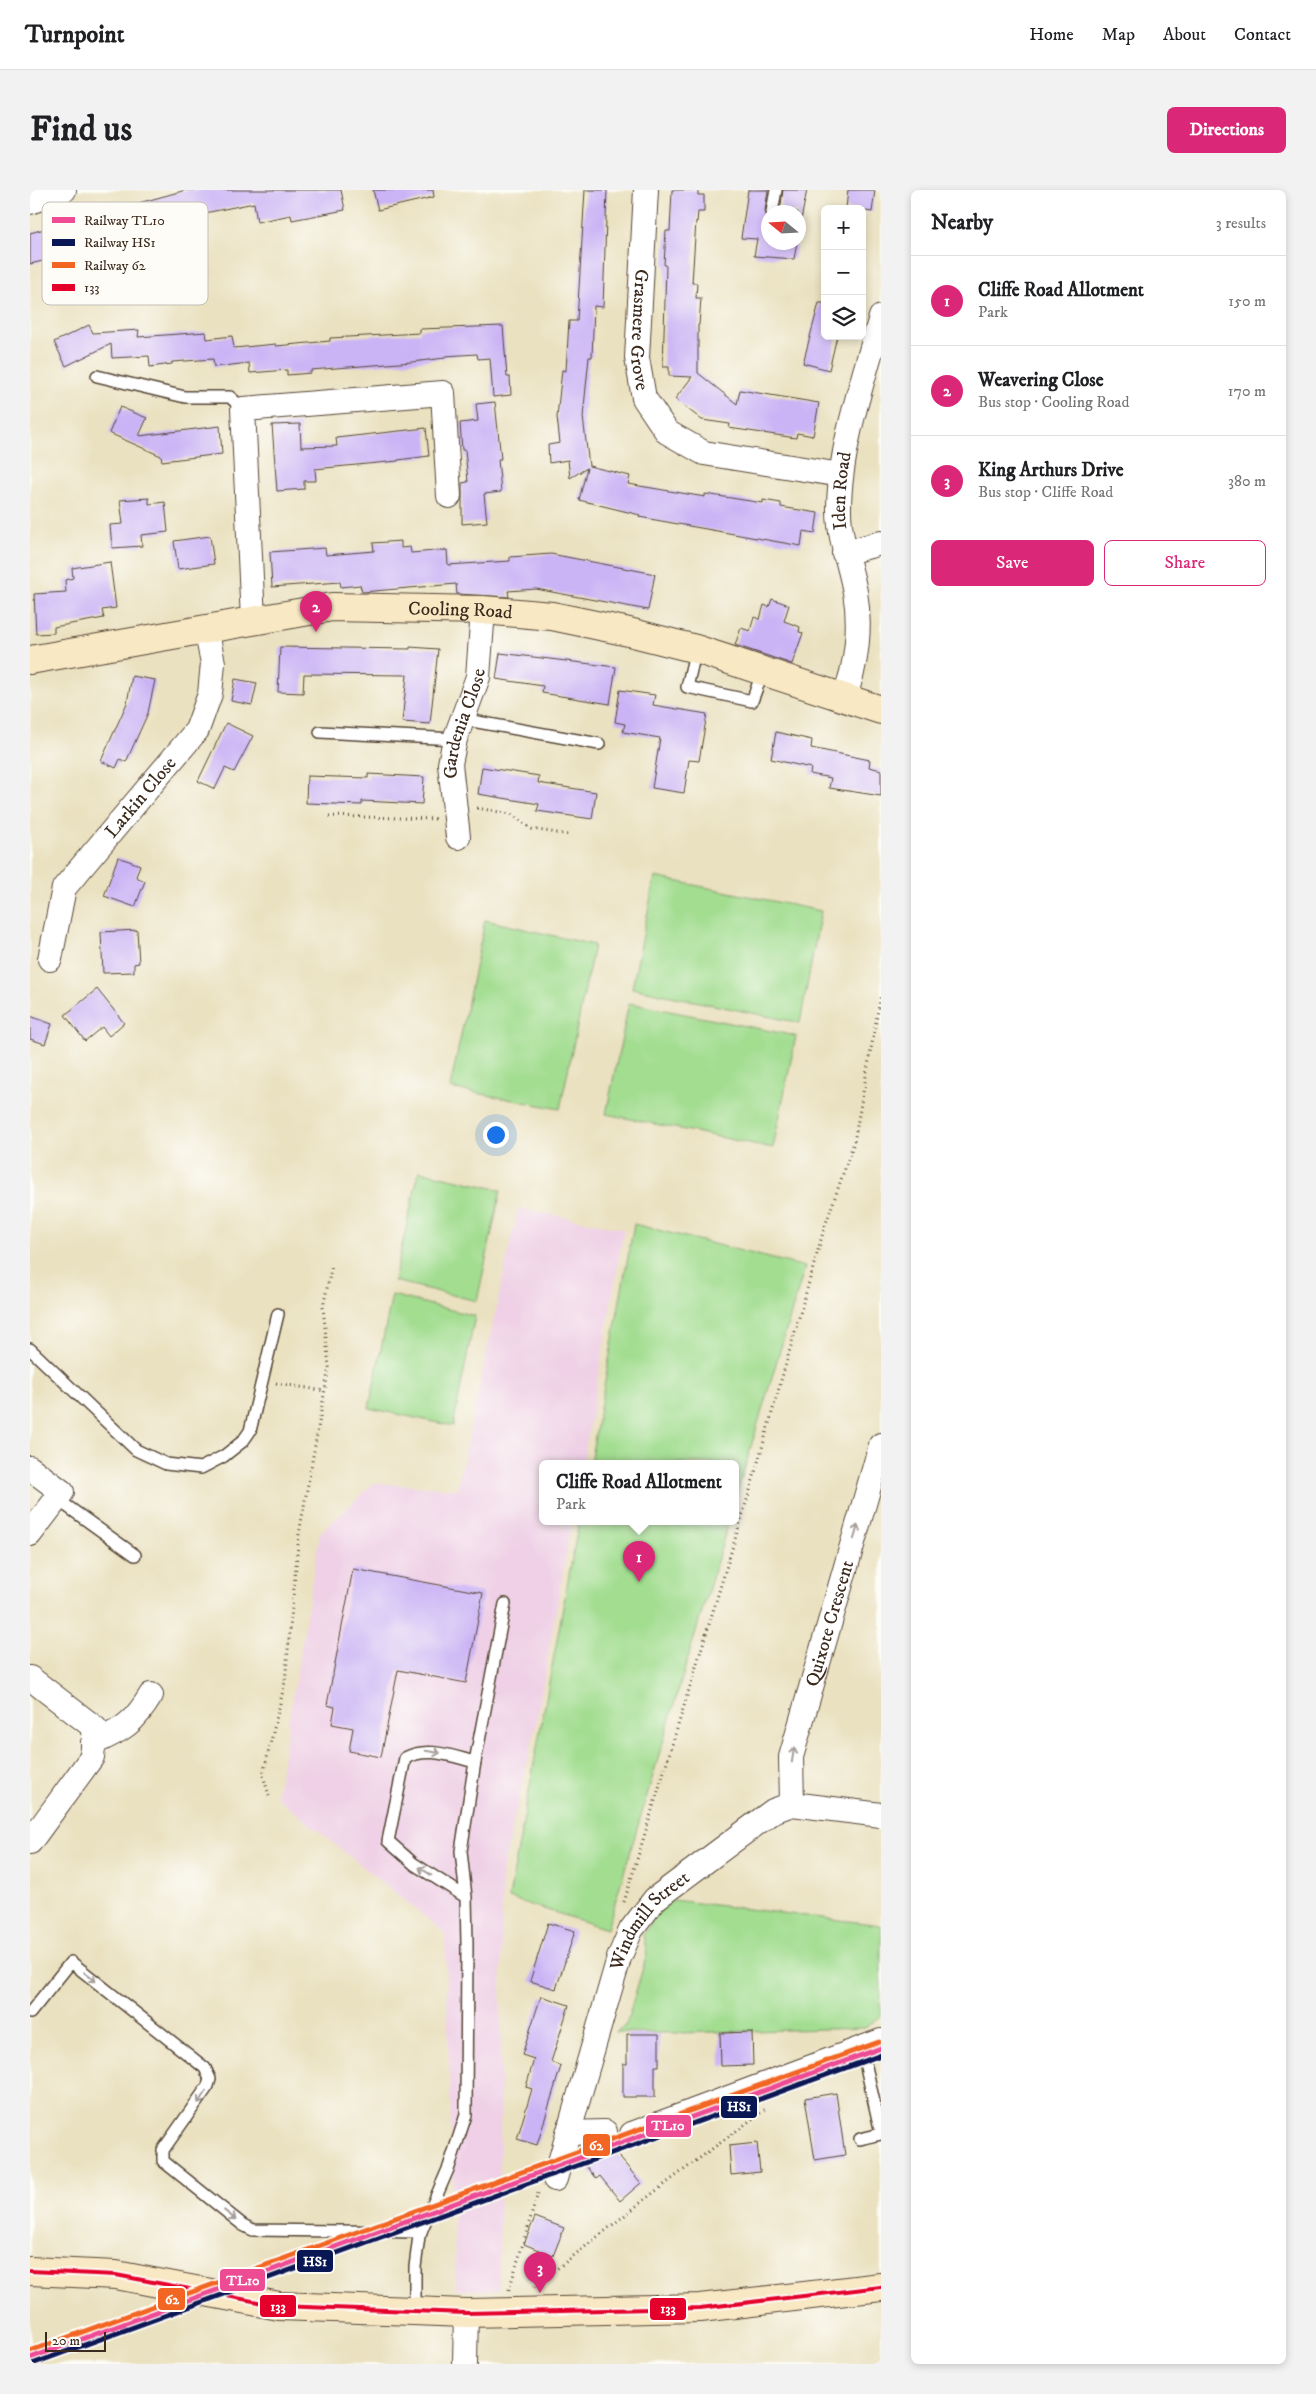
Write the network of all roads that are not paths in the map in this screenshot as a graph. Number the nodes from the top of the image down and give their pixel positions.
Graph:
1 (64, 190) edge
2 (646, 190) edge
3 (776, 190) edge
4 (30, 202) edge
5 (773, 205) edge
6 (881, 317) edge
7 (97, 376) dead end
8 (243, 409) junction
9 (841, 475) junction
10 (449, 496) dead end
11 (881, 543) edge
12 (844, 553) junction
13 (484, 610) junction
14 (253, 620) junction
15 (206, 629) junction
16 (696, 649) junction
17 (30, 660) edge
18 (764, 670) junction
19 (844, 697) junction
20 (881, 710) edge
21 (458, 729) junction
22 (320, 732) dead end
23 (599, 744) dead end
24 (456, 820) road end
25 (50, 960) dead end
26 (278, 1314) dead end
27 (30, 1349) edge
28 (881, 1445) edge
29 (30, 1468) edge
30 (57, 1499) junction
31 (30, 1534) edge
32 (135, 1555) dead end
33 (505, 1604) dead end
34 (30, 1678) edge
35 (151, 1695) dead end
36 (94, 1743) junction
37 (475, 1762) junction
38 (792, 1804) junction
39 (881, 1815) edge
40 (30, 1842) edge
41 (466, 1897) junction
42 (30, 2014) edge
43 (872, 2045) edge
44 (605, 2132) dead end
45 (568, 2133) junction
46 (632, 2134) dead end
47 (881, 2134) edge
48 (860, 2139) dead end
49 (555, 2179) road end
50 (421, 2232) junction
51 (30, 2271) edge
52 (881, 2287) edge
53 (415, 2310) junction
54 (466, 2313) junction
55 (465, 2364) edge

1 - 4 street
2 - 9 street, Grasmere Grove
3 - 5 lane
6 - 9 street, Iden Road
7 - 8 lane
8 - 10 street
8 - 14 street
9 - 12 street, Iden Road
11 - 12 street
12 - 19 street, Iden Road
13 - 14 main road, Cooling Road
13 - 16 main road, Cooling Road
13 - 21 street, Gardenia Close
14 - 15 main road, Cooling Road
15 - 17 main road, Cooling Road
15 - 25 street, Larkin Close
16 - 18 main road, Cooling Road
16 - 18 lane
18 - 19 main road, Cooling Road
19 - 20 main road, Cooling Road
21 - 22 lane
21 - 23 lane
21 - 24 street, Gardenia Close
26 - 27 lane
38 -> 28 street, Quixote Crescent
29 - 30 street
30 - 31 street
30 - 32 lane
33 - 37 lane
34 - 36 street
35 - 36 street
36 - 40 street
37 - 41 lane
41 -> 37 lane
38 - 39 street
38 - 45 street, Windmill Street
41 - 50 lane
42 -> 50 lane
43 - 46 street
43 - 47 lane
44 - 45 street
45 - 49 street, Windmill Street
47 - 48 lane
50 - 53 lane
51 - 53 main road
52 - 54 main road
53 - 54 main road
54 - 55 street

